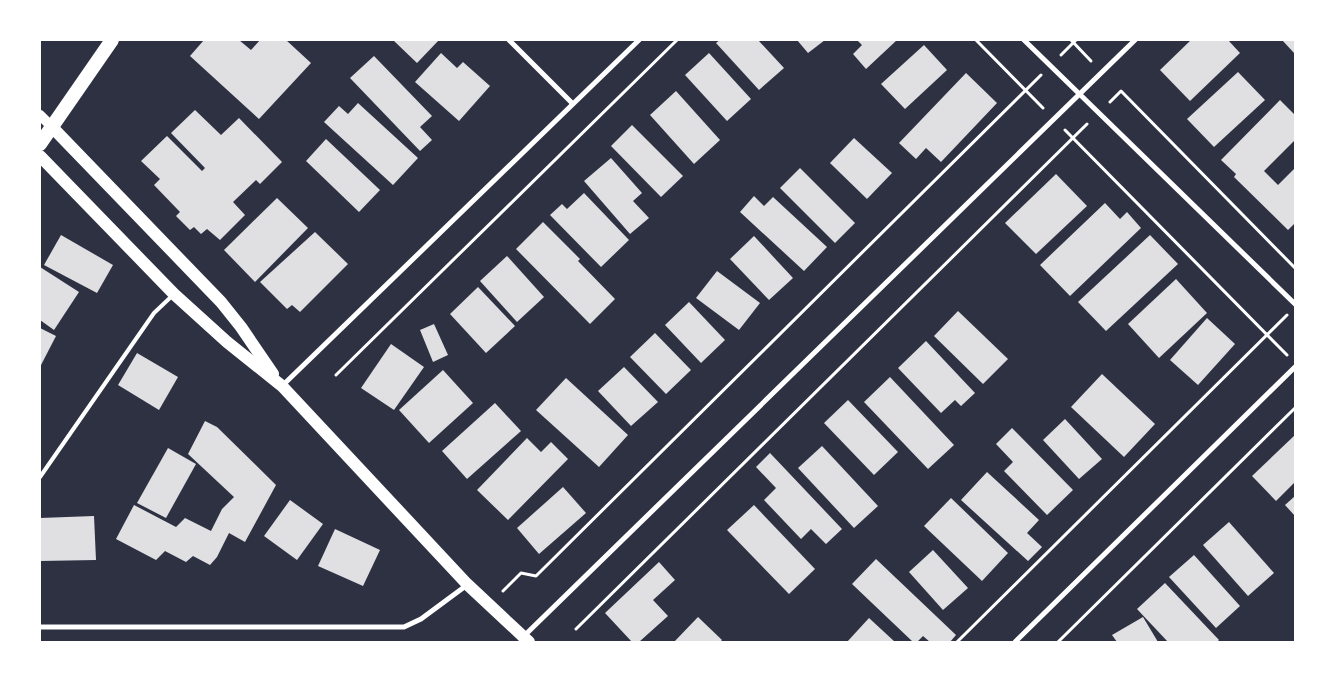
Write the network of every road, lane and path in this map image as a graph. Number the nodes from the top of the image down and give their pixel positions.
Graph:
1 (112, 40) edge
2 (509, 40) edge
3 (639, 40) edge
4 (677, 40) edge
5 (976, 40) edge
6 (1024, 40) edge
7 (1076, 40) edge
8 (1134, 40) edge
9 (1050, 66) junction
10 (1026, 90) junction
11 (1080, 94) junction
12 (572, 103) junction
13 (1098, 113) junction
14 (40, 115) edge
15 (1054, 119) junction
16 (52, 127) junction
17 (1073, 138) junction
18 (40, 144) edge
19 (40, 156) edge
20 (1295, 268) edge
21 (174, 294) junction
22 (1295, 304) edge
23 (1288, 315) dead end
24 (1268, 335) junction
25 (1288, 356) dead end
26 (1295, 367) edge
27 (336, 375) dead end
28 (282, 386) junction
29 (1295, 408) edge
30 (40, 476) edge
31 (467, 584) junction
32 (489, 604) junction
33 (40, 627) edge
34 (576, 629) dead end
35 (526, 639) edge
36 (957, 642) edge
37 (1015, 642) edge
38 (1058, 642) edge

1 - 16 highway
2 - 12 street
3 - 12 street
4 - 27 path
5 - 10 path
6 - 9 street
7 - 9 path
8 - 11 street
9 - 10 path
9 - 11 street
10 - 15 path
10 - 32 path
11 - 13 street
11 - 15 street
12 - 28 street
13 - 17 path
13 - 20 path
13 - 22 street
14 - 16 main road
15 - 17 path
15 - 35 street
16 - 18 highway
16 - 28 main road
17 - 24 path
17 - 34 path
19 - 21 main road
21 - 28 main road
21 - 30 lane
23 - 24 path
24 - 25 path
24 - 36 path
26 - 37 street
28 - 31 main road
29 - 38 path
31 - 32 main road
31 - 33 street
32 - 35 main road

